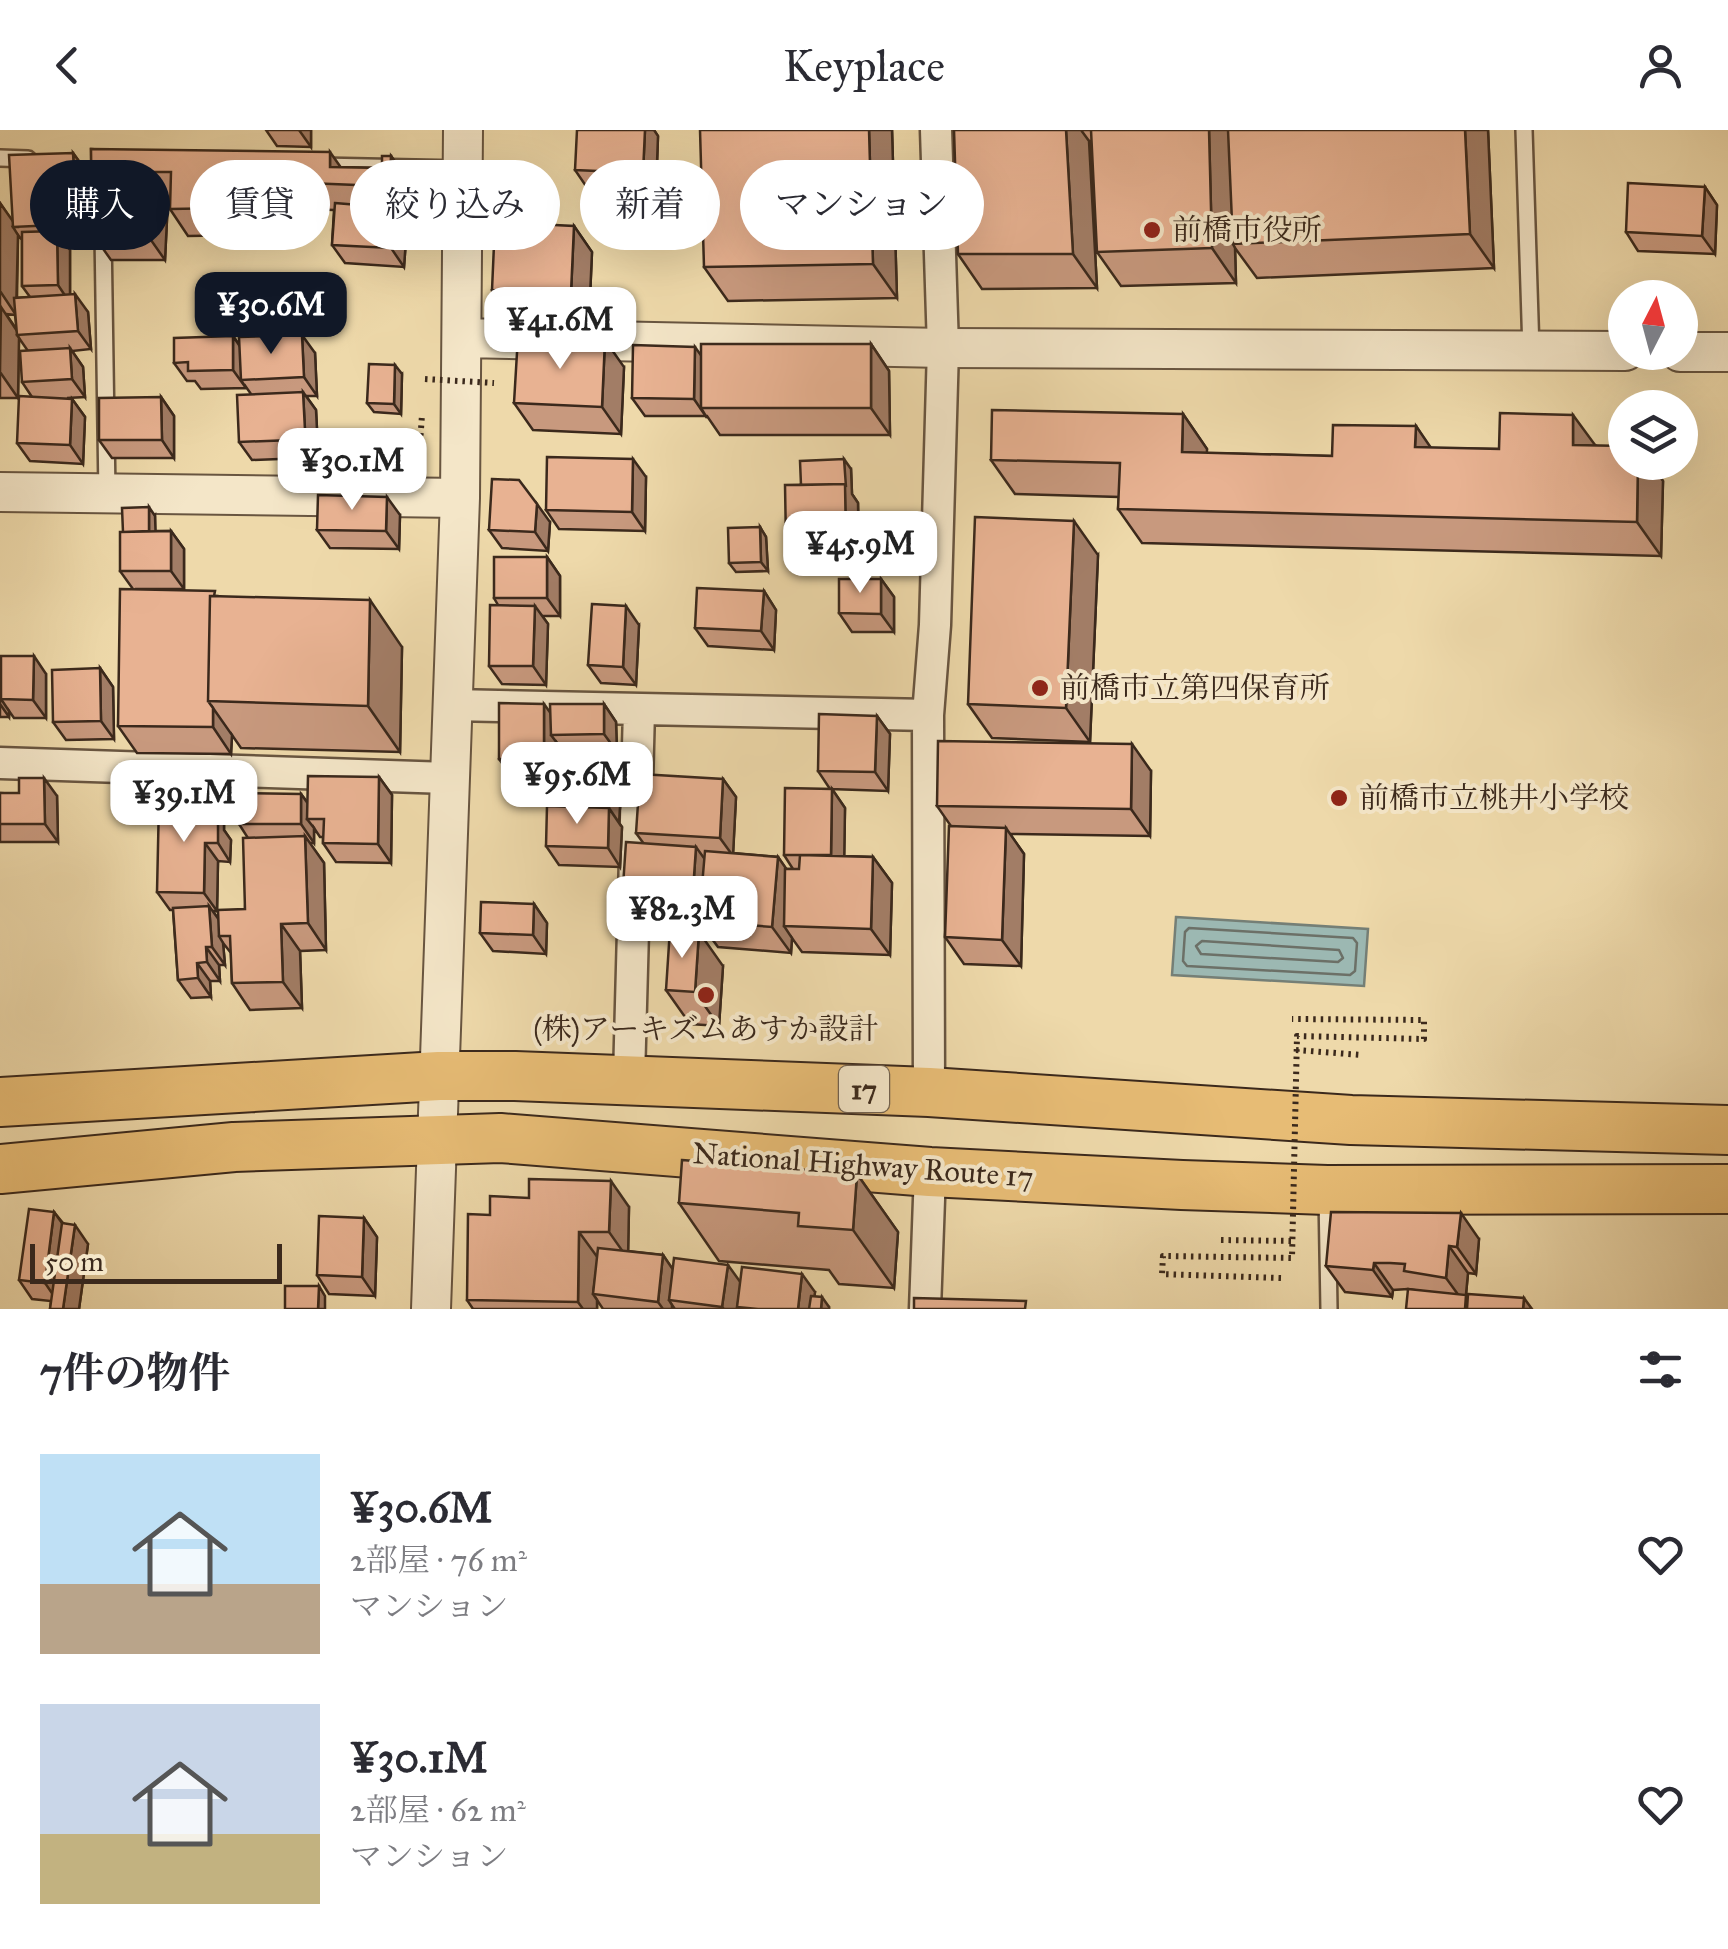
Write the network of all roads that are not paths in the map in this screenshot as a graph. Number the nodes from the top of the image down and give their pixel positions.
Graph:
1 (463, 130) edge
2 (936, 130) edge
3 (1524, 130) edge
4 (0, 158) edge
5 (51, 160) edge
6 (462, 160) edge
7 (103, 250) edge
8 (462, 250) edge
9 (463, 338) junction
10 (943, 348) junction
11 (1531, 351) junction
12 (1608, 352) edge
13 (1698, 352) edge
14 (1728, 352) edge
15 (0, 492) edge
16 (107, 494) junction
17 (460, 498) junction
18 (452, 705) junction
19 (639, 710) junction
20 (928, 715) junction
21 (0, 763) edge
22 (448, 778) junction
23 (439, 1076) junction
24 (629, 1078) junction
25 (930, 1092) junction
26 (0, 1102) edge
27 (1728, 1130) edge
28 (438, 1141) junction
29 (0, 1169) edge
30 (930, 1172) junction
31 (1728, 1189) edge
32 (1327, 1190) junction
33 (431, 1309) edge
34 (924, 1309) edge
35 (1328, 1309) edge

1 - 6 street
2 - 10 street
3 - 11 lane
4 - 5 lane
7 - 16 lane
8 - 9 street
9 - 10 street
9 - 17 street
10 - 11 street
10 - 20 street
11 - 12 street
13 - 14 street
15 - 16 street
16 - 17 street
17 - 18 street
18 - 19 street
18 - 22 street
19 - 20 street
19 - 24 street
20 - 25 street
21 - 22 street
22 - 23 street
23 - 24 highway, 17
23 - 26 highway, 17
23 - 28 street
24 - 25 highway, 17
25 - 27 highway, 17
28 - 29 highway, National Highway Route 17
28 - 30 highway, National Highway Route 17
28 - 33 street
30 - 32 highway, National Highway Route 17
30 - 34 street
31 - 32 highway, National Highway Route 17
32 - 35 lane

